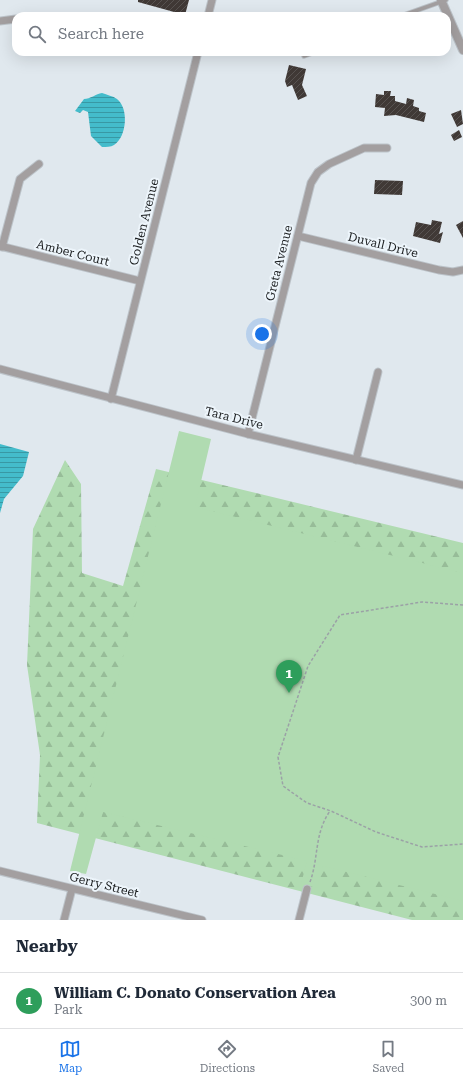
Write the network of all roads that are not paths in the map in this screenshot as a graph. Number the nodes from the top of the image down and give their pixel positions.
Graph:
1 (212, 0) edge
2 (443, 1) edge
3 (209, 12) edge
4 (412, 12) edge
5 (447, 12) edge
6 (12, 20) edge
7 (0, 21) edge
8 (451, 21) edge
9 (463, 50) edge
10 (197, 56) edge
11 (387, 148) dead end
12 (39, 164) dead end
13 (298, 236) junction
14 (1, 246) edge
15 (463, 270) edge
16 (140, 281) junction
17 (0, 369) edge
18 (378, 372) dead end
19 (111, 398) junction
20 (248, 434) junction
21 (356, 460) junction
22 (463, 485) edge
23 (0, 871) edge
24 (72, 888) junction
25 (306, 889) road end
26 (64, 920) edge
27 (202, 920) edge
28 (299, 920) edge

1 - 3 street
2 - 4 lane
2 - 5 street
6 - 7 street
8 - 9 street
10 - 16 street, Golden Avenue
11 - 13 street, Greta Avenue
12 - 14 street
13 - 15 street, Duvall Drive
13 - 20 street, Greta Avenue
14 - 16 street, Amber Court
16 - 19 street, Golden Avenue
17 - 19 street, Tara Drive
18 - 21 street
19 - 20 street, Tara Drive
20 - 21 street, Tara Drive
21 - 22 street, Tara Drive
23 - 24 street, Gerry Street
24 - 26 street
24 - 27 street, Gerry Street
25 - 28 street

